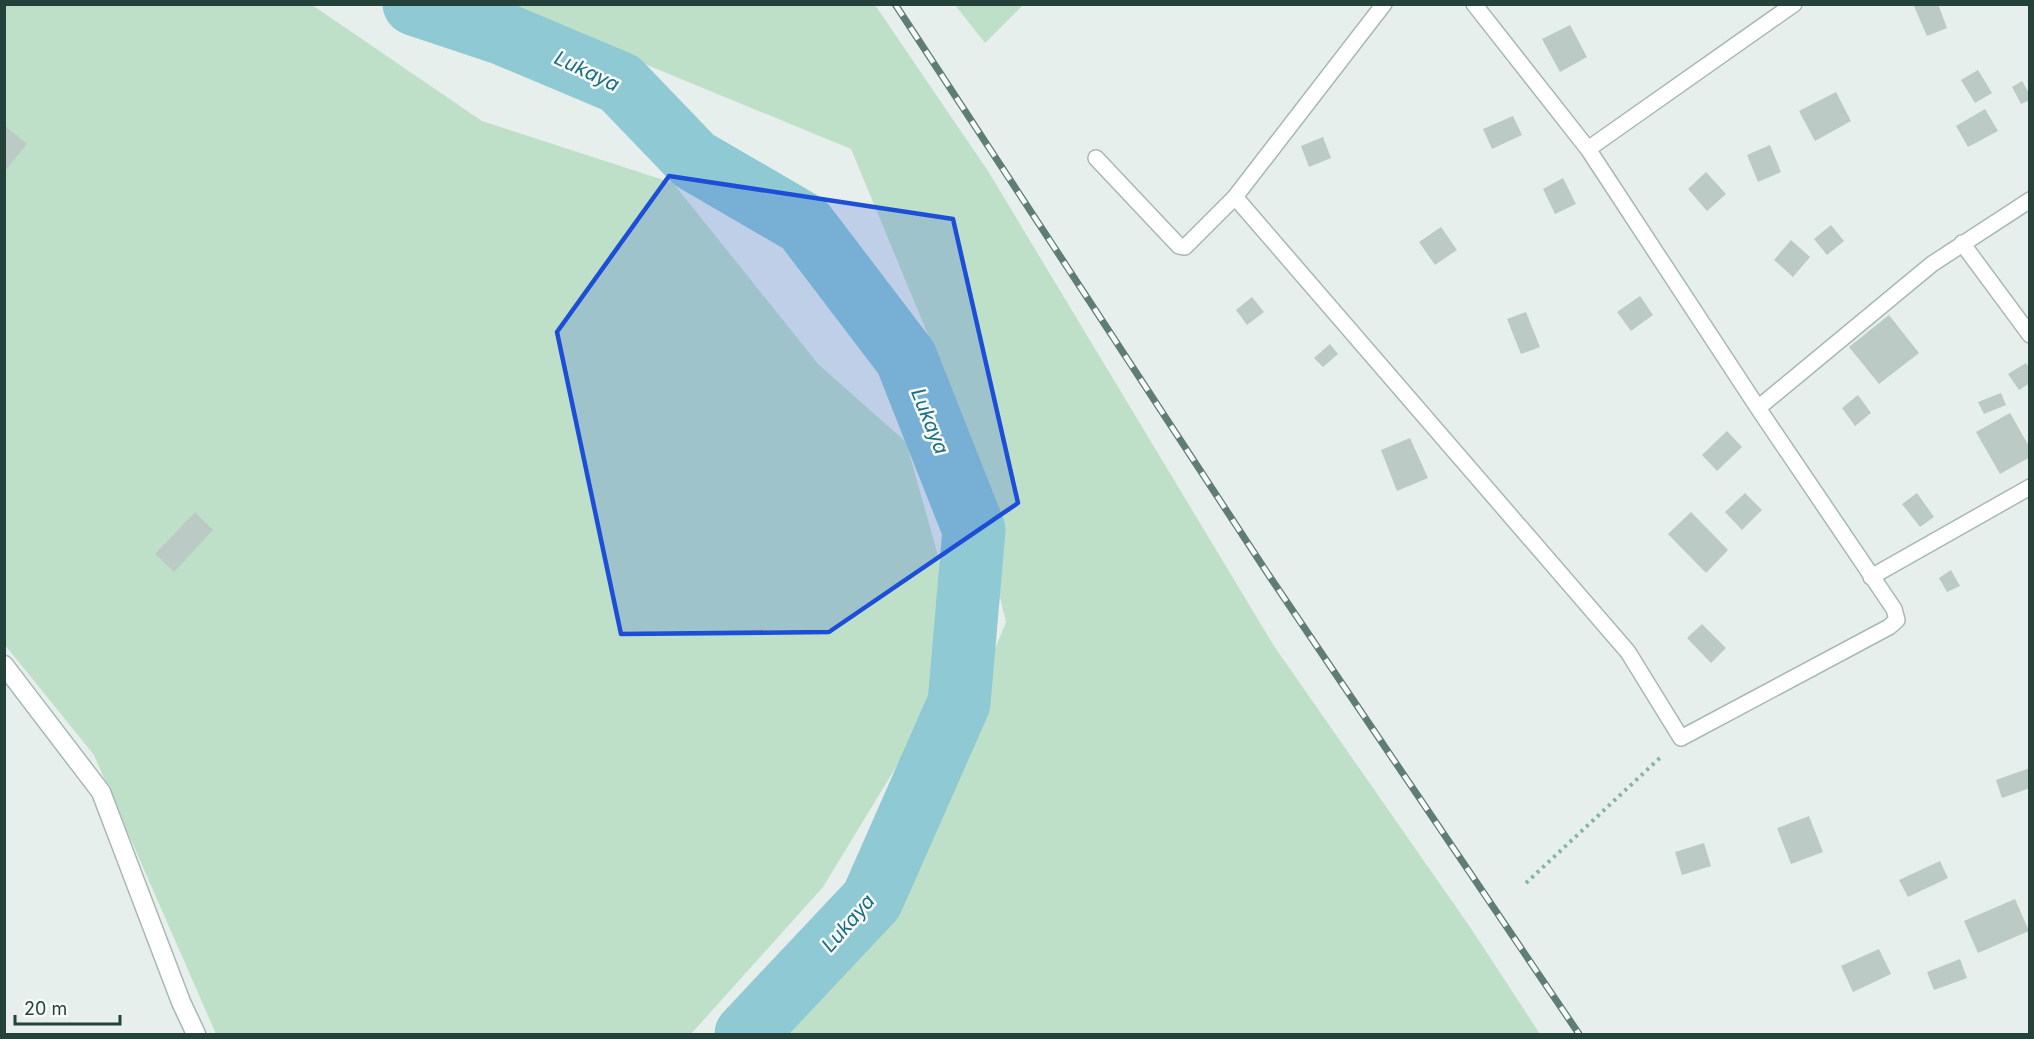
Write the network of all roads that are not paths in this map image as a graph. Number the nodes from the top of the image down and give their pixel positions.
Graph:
1 (1384, 4) edge
2 (1474, 4) edge
3 (1794, 4) edge
4 (1588, 149) junction
5 (1096, 158) dead end
6 (1235, 198) junction
7 (2030, 200) edge
8 (1962, 243) junction
9 (2030, 335) edge
10 (1758, 408) junction
11 (2030, 487) edge
12 (1871, 577) junction
13 (4, 665) edge
14 (196, 1035) edge

1 - 6 lane
2 - 4 lane
3 - 4 lane
4 - 10 lane
5 - 6 lane
6 - 12 lane
7 - 8 lane
8 - 9 lane
8 - 10 lane
10 - 12 lane
11 - 12 lane
13 - 14 street

